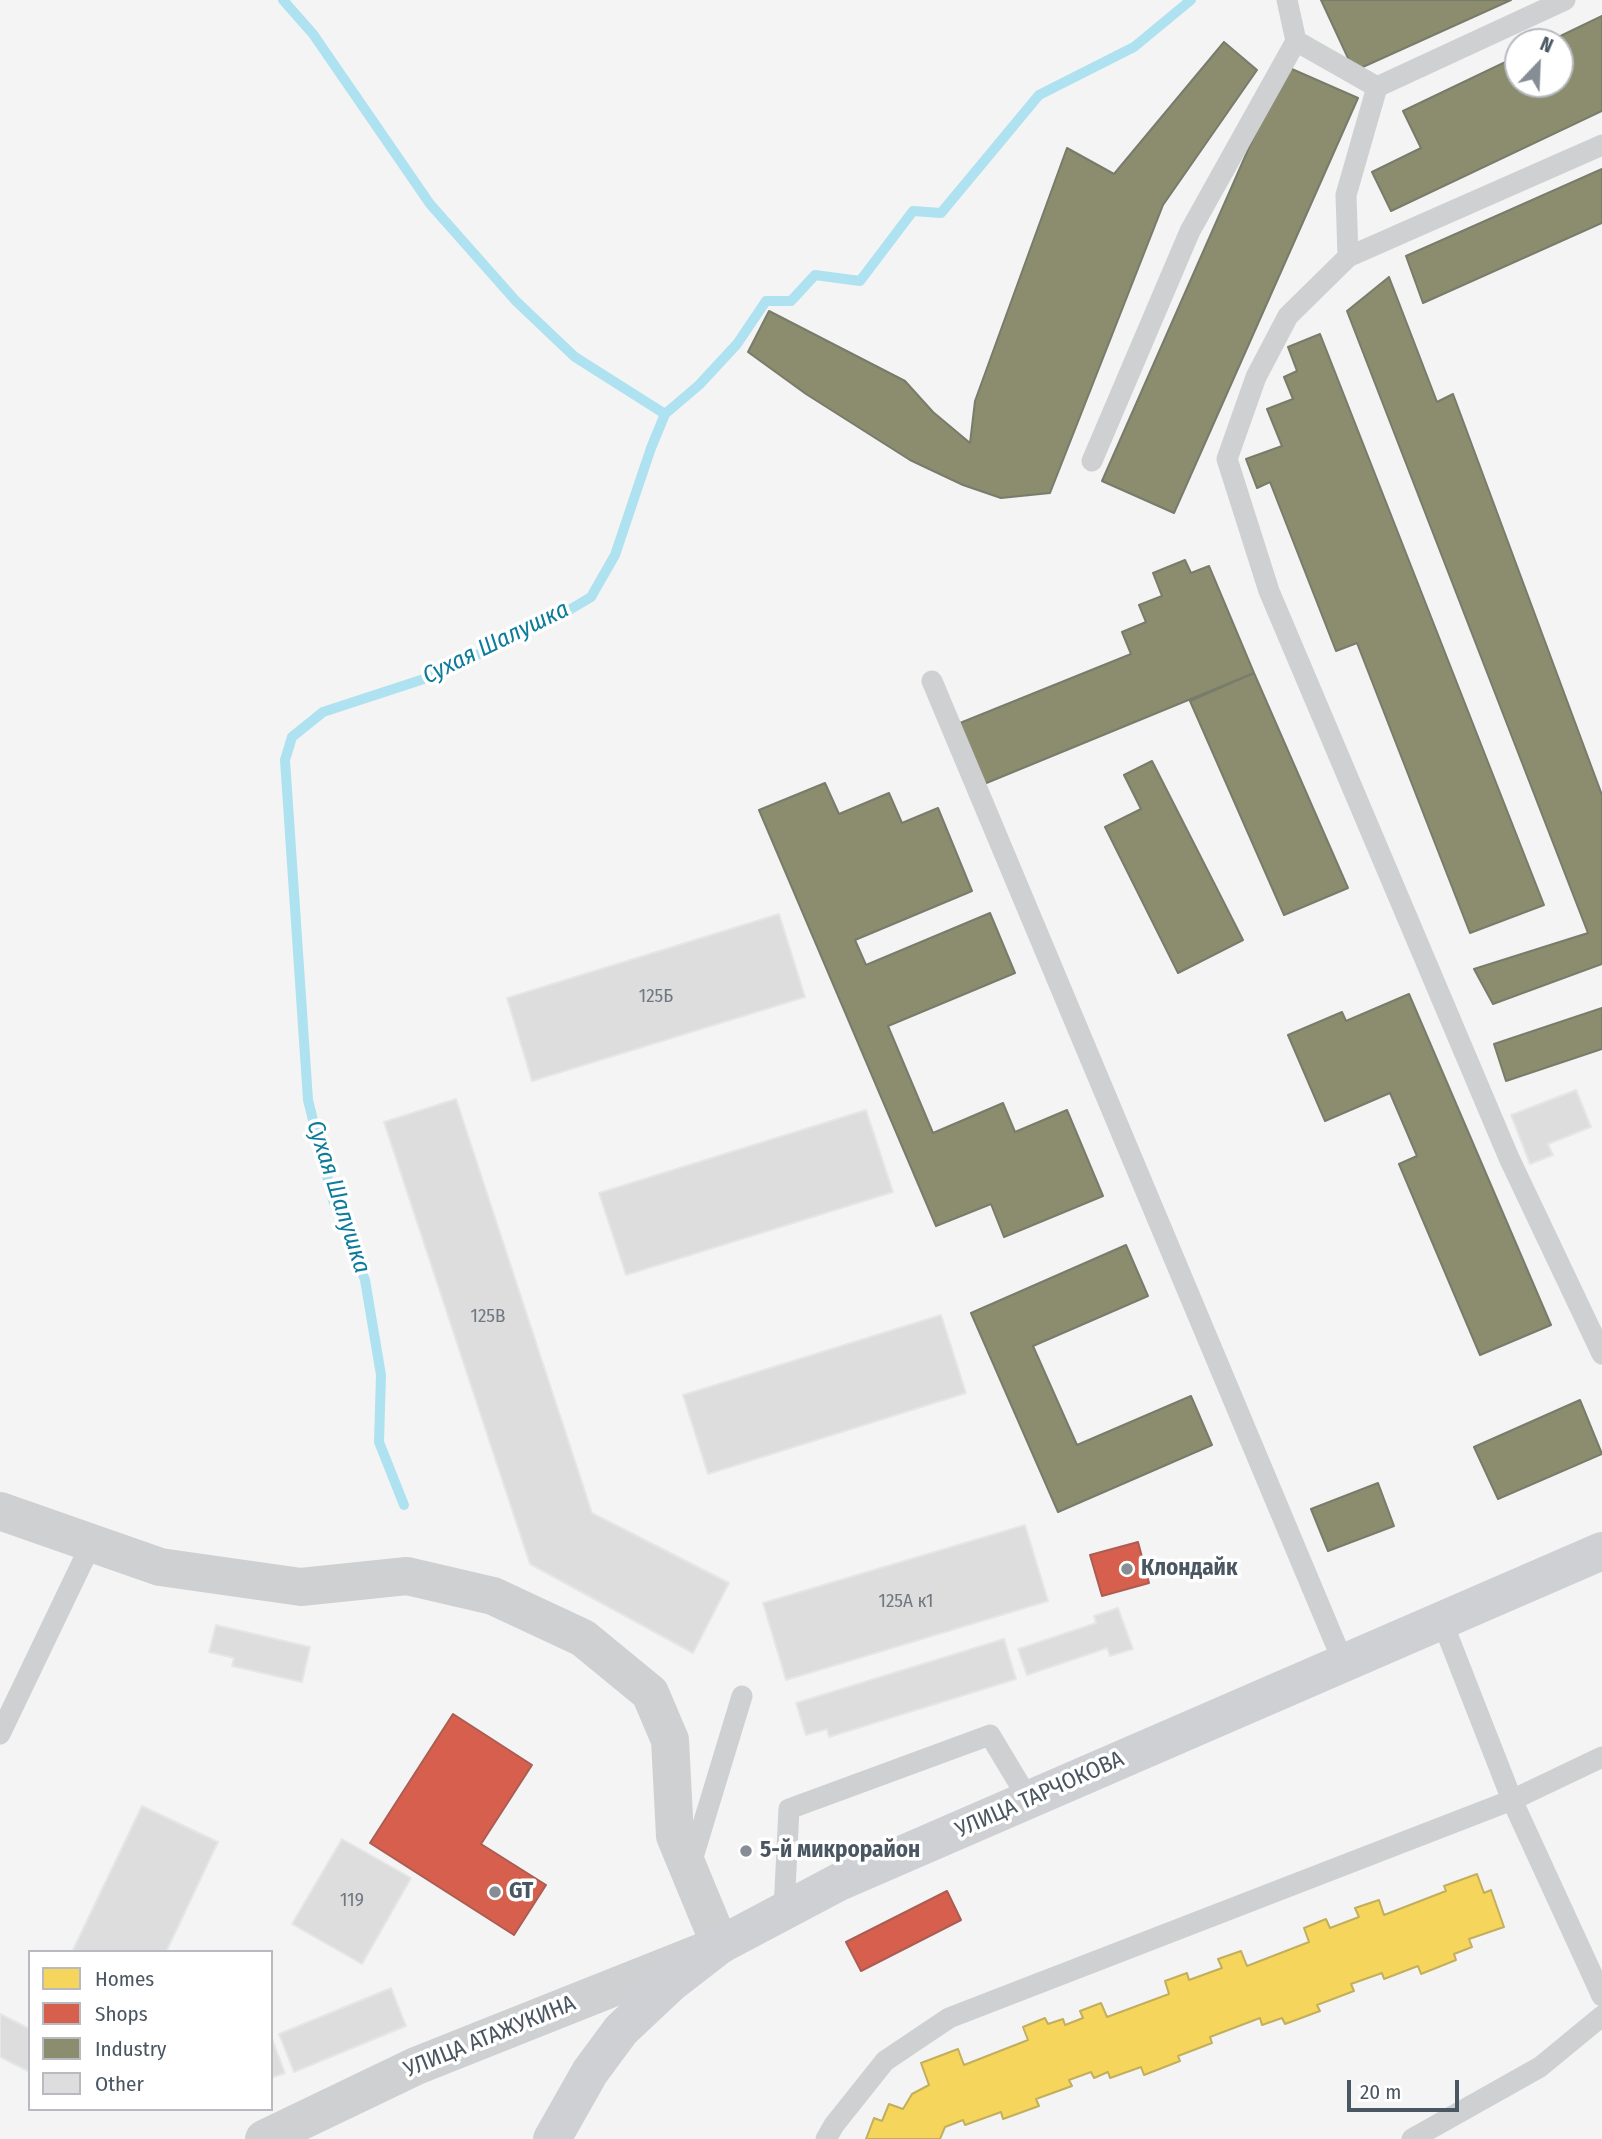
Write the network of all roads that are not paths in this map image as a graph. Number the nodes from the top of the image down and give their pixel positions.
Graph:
1 (1287, 0) edge
2 (1565, 0) edge
3 (1296, 41) junction
4 (1377, 88) junction
5 (1602, 145) edge
6 (1348, 257) junction
7 (1092, 461) dead end
8 (932, 681) dead end
9 (1602, 1354) edge
10 (0, 1511) edge
11 (94, 1544) junction
12 (1602, 1551) edge
13 (1442, 1621) junction
14 (1344, 1664) junction
15 (742, 1696) dead end
16 (0, 1734) edge
17 (1602, 1757) edge
18 (1029, 1800) junction
19 (1512, 1800) junction
20 (690, 1867) junction
21 (784, 1909) junction
22 (720, 1945) junction
23 (1602, 1996) edge
24 (1602, 2016) edge
25 (1438, 2132) edge
26 (264, 2139) edge
27 (552, 2139) edge
28 (826, 2139) edge
29 (1412, 2139) edge

1 - 3 lane
2 - 4 lane
3 - 4 lane
3 - 7 lane
4 - 6 lane
5 - 6 lane
6 - 9 lane
8 - 14 lane
10 - 11 street
11 - 16 lane
11 - 20 street
12 - 13 main road, УЛИЦА ТАРЧОКОВА
13 - 14 main road, УЛИЦА ТАРЧОКОВА
13 - 19 lane
14 - 18 main road, УЛИЦА ТАРЧОКОВА
15 - 20 lane
17 - 19 lane
18 - 21 main road, УЛИЦА ТАРЧОКОВА
18 - 21 lane
19 - 23 lane
19 - 28 lane
20 - 22 street
21 - 22 main road, УЛИЦА ТАРЧОКОВА
22 - 26 street, УЛИЦА АТАЖУКИНА
22 - 27 main road, УЛИЦА ТАРЧОКОВА
24 - 25 lane
25 - 29 lane

